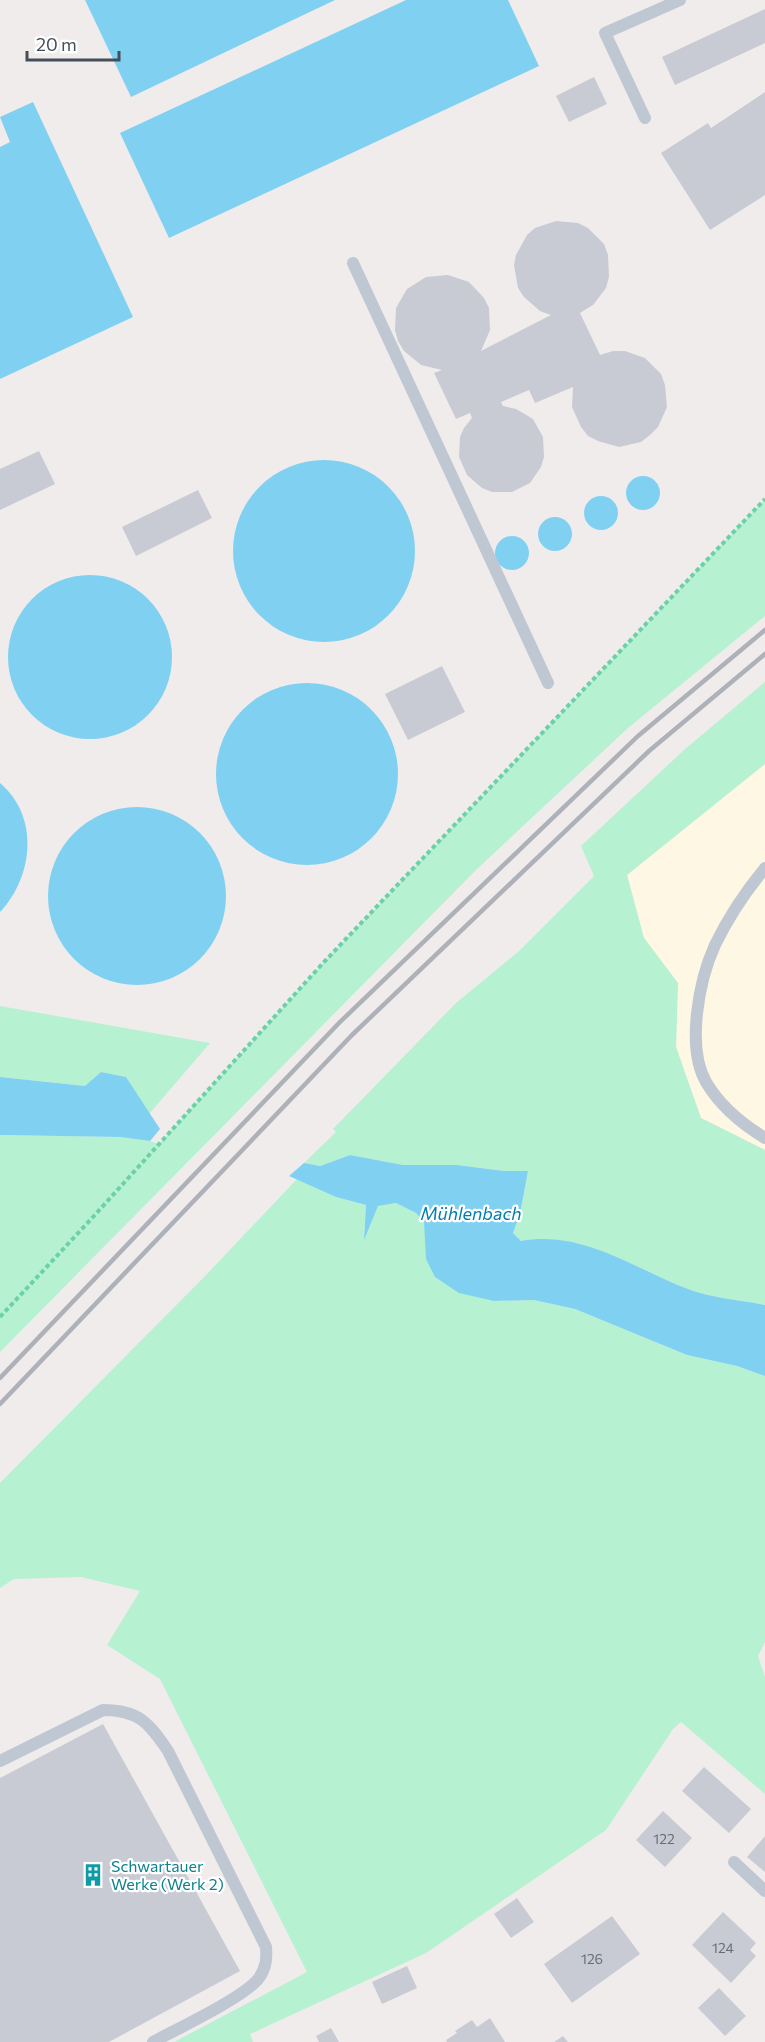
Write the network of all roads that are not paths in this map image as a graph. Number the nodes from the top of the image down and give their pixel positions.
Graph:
1 (680, 0) edge
2 (645, 117) dead end
3 (353, 263) dead end
4 (548, 683) dead end
5 (764, 870) edge
6 (765, 1138) edge
7 (0, 1761) edge
8 (734, 1862) dead end
9 (765, 1891) edge
10 (153, 2042) edge

1 - 2 lane
3 - 4 lane
5 - 6 lane
7 - 10 lane
8 - 9 lane

